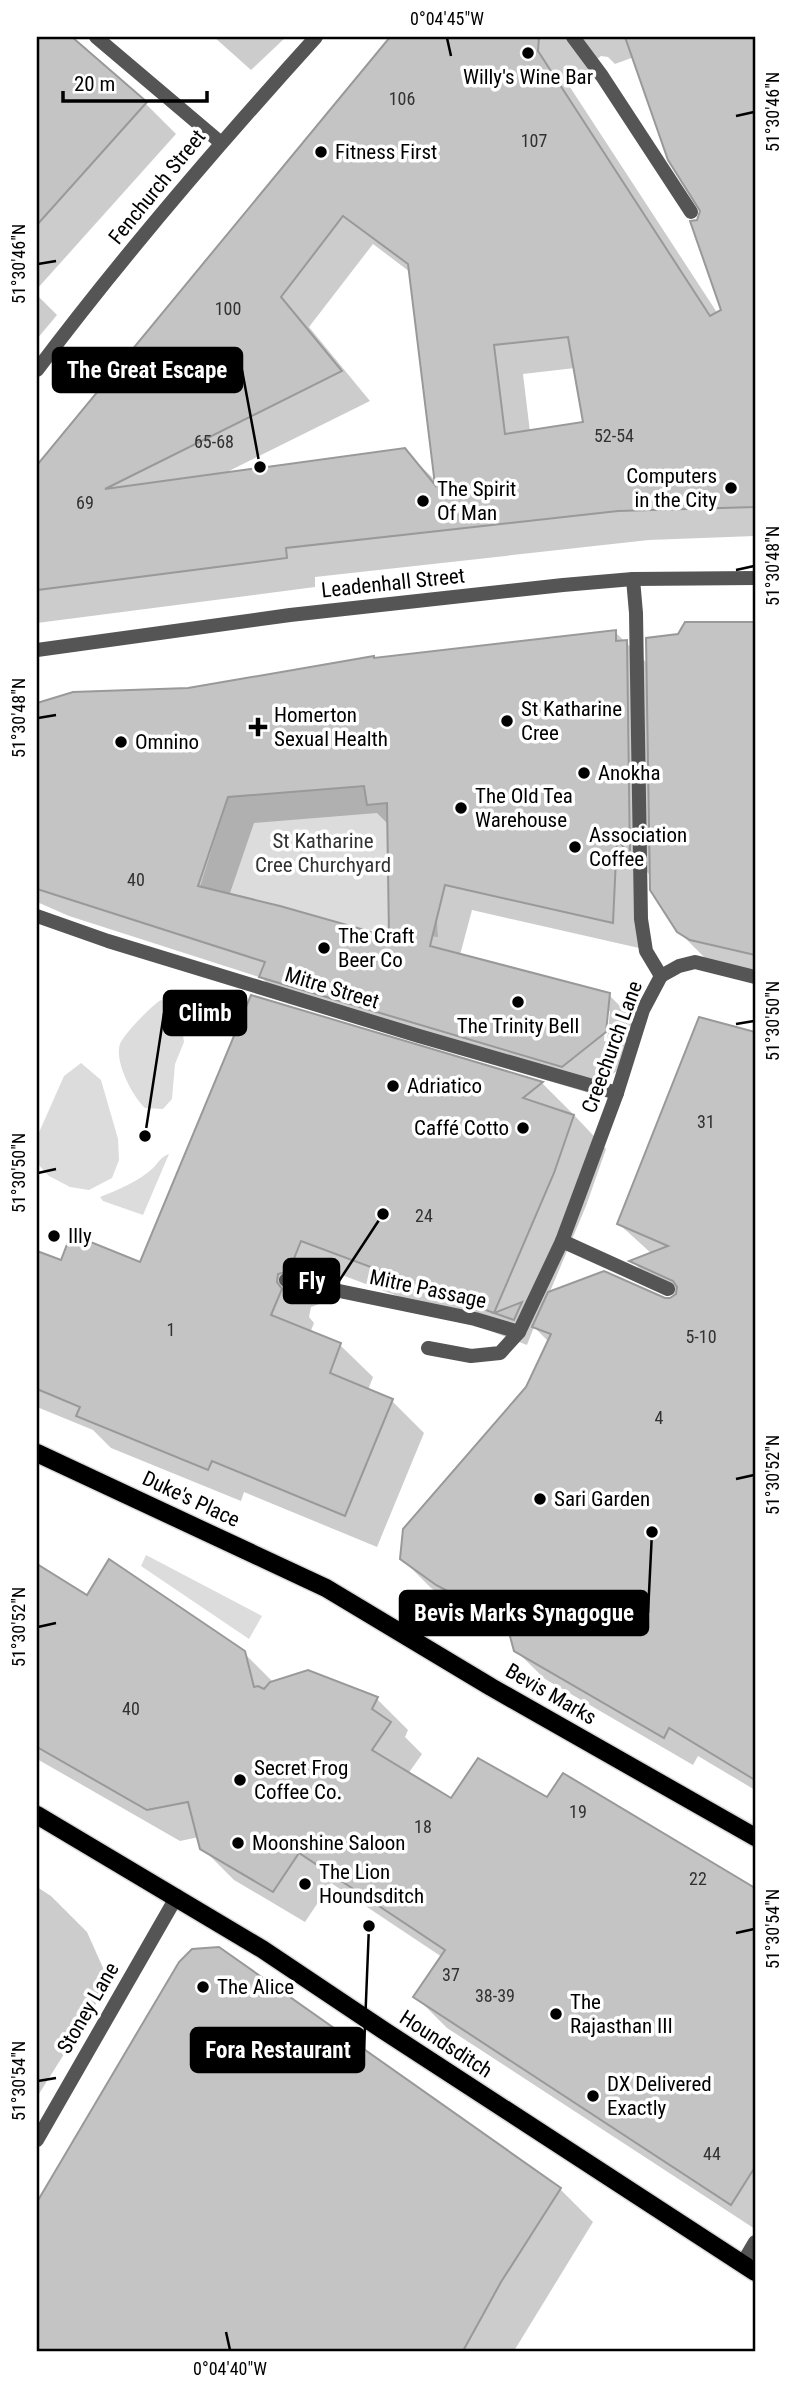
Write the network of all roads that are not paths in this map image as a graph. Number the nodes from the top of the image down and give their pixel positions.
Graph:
1 (96, 37) edge
2 (316, 37) edge
3 (573, 37) edge
4 (220, 142) junction
5 (691, 212) dead end
6 (37, 370) edge
7 (755, 578) edge
8 (633, 579) junction
9 (37, 650) edge
10 (37, 916) edge
11 (661, 976) junction
12 (755, 977) edge
13 (617, 1093) junction
14 (562, 1241) junction
15 (286, 1280) dead end
16 (668, 1289) dead end
17 (519, 1332) junction
18 (428, 1348) dead end
19 (37, 1454) edge
20 (326, 1588) joint
21 (37, 1815) edge
22 (755, 1837) edge
23 (177, 1896) junction
24 (37, 2140) edge
25 (755, 2242) edge
26 (749, 2268) edge

1 - 4 street
2 - 4 street, Fenchurch Street
3 - 5 street
4 - 6 street, Fenchurch Street
7 - 8 street, Leadenhall Street
8 - 9 street, Leadenhall Street
8 - 11 street, Creechurch Lane
10 - 13 street, Mitre Street
11 - 12 street
11 - 13 street, Creechurch Lane
13 - 14 street, Creechurch Lane
14 - 16 street
14 - 17 street, Creechurch Lane
15 - 17 street, Mitre Passage
17 - 18 street, Creechurch Lane
19 - 20 main road, Duke's Place
20 - 22 main road, Bevis Marks
21 - 23 main road, Houndsditch
23 - 24 street, Stoney Lane
23 - 26 main road, Houndsditch
25 - 26 street

